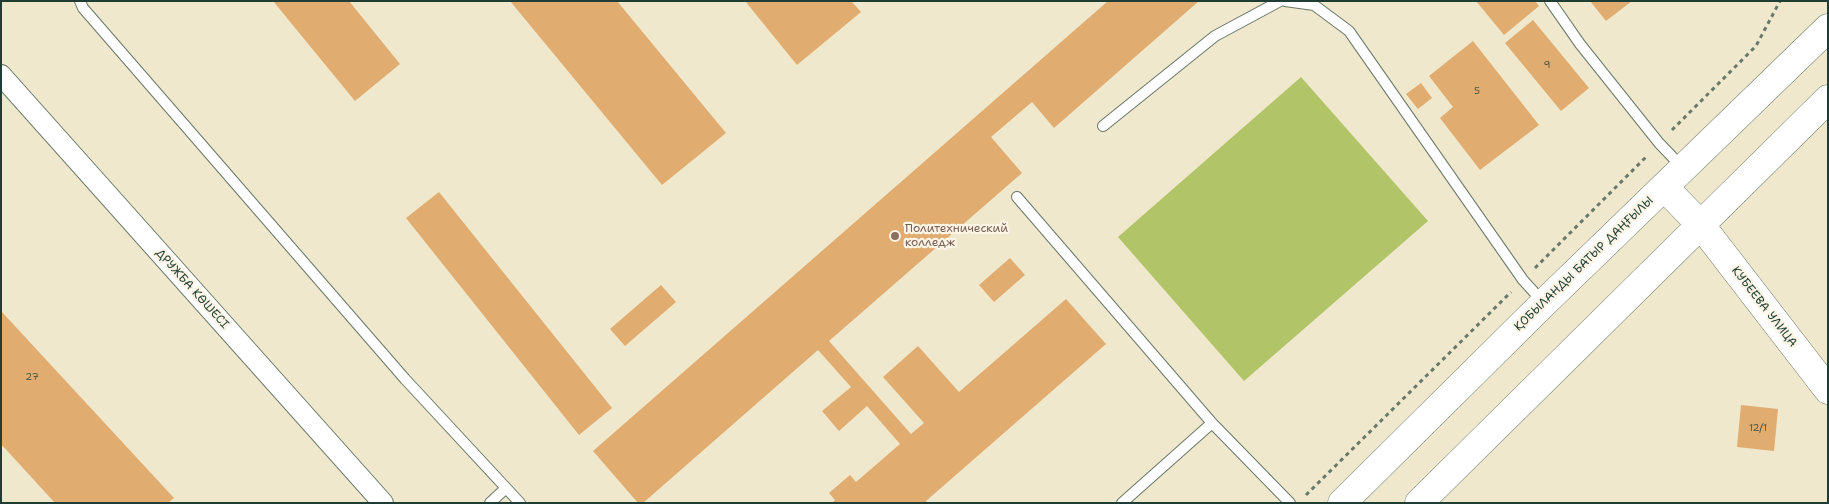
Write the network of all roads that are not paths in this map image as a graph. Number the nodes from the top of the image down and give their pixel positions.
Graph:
1 (80, 1) edge
2 (1280, 1) edge
3 (1285, 1) edge
4 (1550, 1) edge
5 (1828, 28) edge
6 (1, 75) edge
7 (1828, 99) edge
8 (1103, 126) dead end
9 (1673, 177) junction
10 (1017, 197) dead end
11 (1700, 224) junction
12 (1544, 303) junction
13 (1828, 390) edge
14 (1212, 423) junction
15 (506, 488) junction
16 (384, 503) edge
17 (490, 503) edge
18 (520, 503) edge
19 (1122, 503) edge
20 (1290, 503) edge
21 (1342, 503) edge
22 (1419, 503) edge

1 - 15 lane
2 - 8 lane
3 - 12 lane
4 - 9 lane
5 - 9 main road, ҚОБЫЛАНДЫ БАТЫР ДАҢҒЫЛЫ
6 - 16 street, ДРУЖБА КӨШЕСІ
7 - 11 main road
9 - 11 main road, КУБЕЕВА УЛИЦА
9 - 12 main road, ҚОБЫЛАНДЫ БАТЫР ДАҢҒЫЛЫ
10 - 14 lane
11 - 13 main road, КУБЕЕВА УЛИЦА
11 - 22 main road
12 - 21 main road, ҚОБЫЛАНДЫ БАТЫР ДАҢҒЫЛЫ
14 - 19 lane
14 - 20 lane
15 - 17 lane
15 - 18 lane

